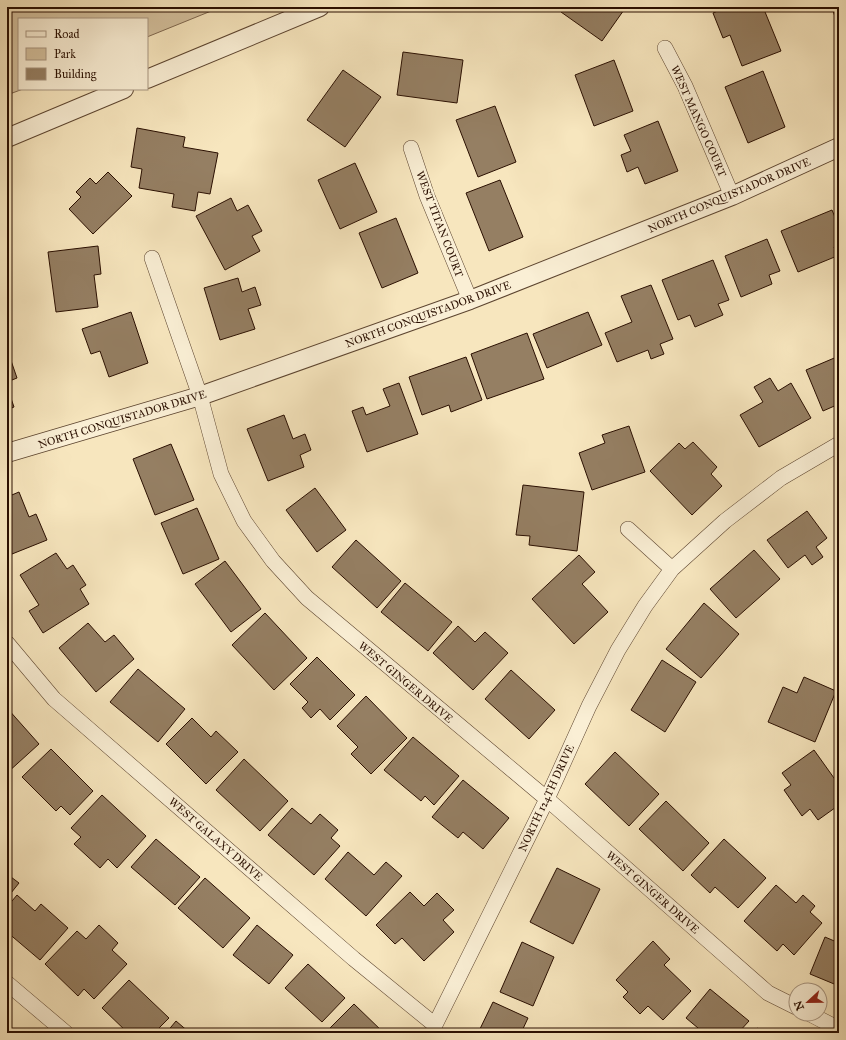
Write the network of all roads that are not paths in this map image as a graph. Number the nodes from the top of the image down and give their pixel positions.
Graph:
1 (320, 7) edge
2 (665, 48) dead end
3 (148, 79) edge
4 (122, 90) edge
5 (7, 138) edge
6 (839, 147) edge
7 (411, 148) dead end
8 (732, 196) junction
9 (152, 258) dead end
10 (470, 300) junction
11 (200, 396) junction
12 (839, 444) edge
13 (7, 452) edge
14 (628, 528) dead end
15 (672, 569) junction
16 (7, 643) edge
17 (547, 800) junction
18 (7, 983) edge
19 (788, 1003) edge
20 (825, 1022) edge
21 (433, 1029) edge
22 (839, 1029) edge
23 (66, 1033) edge

1 - 3 street
2 - 8 street, WEST MANGO COURT
4 - 5 street
6 - 8 street, NORTH CONQUISTADOR DRIVE
7 - 10 street, WEST TITAN COURT
8 - 10 street, NORTH CONQUISTADOR DRIVE
9 - 11 street, WEST GINGER DRIVE
10 - 11 street, NORTH CONQUISTADOR DRIVE
11 - 13 street, NORTH CONQUISTADOR DRIVE
11 - 17 street, WEST GINGER DRIVE
12 - 15 street, NORTH 124TH DRIVE
14 - 15 street
15 - 17 street, NORTH 124TH DRIVE
16 - 21 street, WEST GALAXY DRIVE
17 - 19 street, WEST GINGER DRIVE
17 - 21 street, NORTH 124TH DRIVE
18 - 23 street
20 - 22 street

